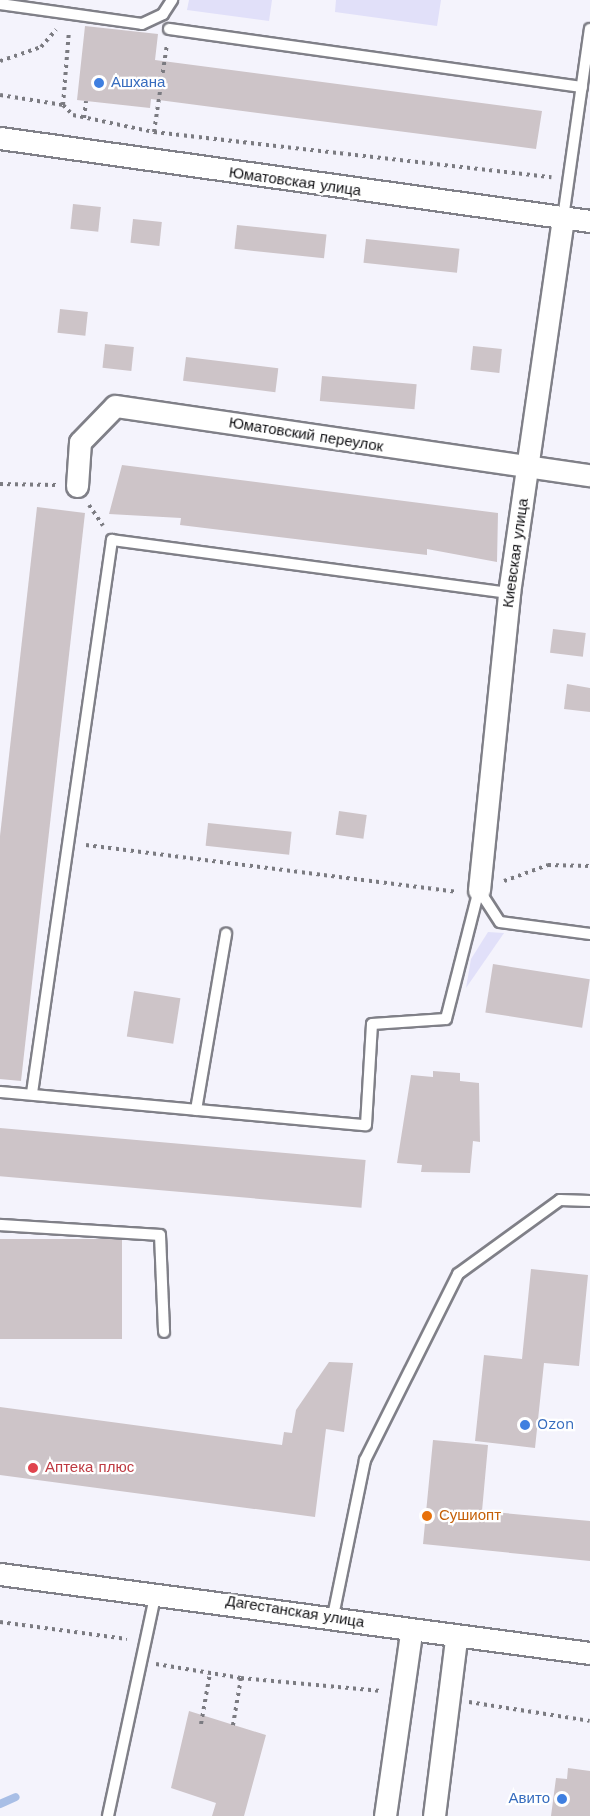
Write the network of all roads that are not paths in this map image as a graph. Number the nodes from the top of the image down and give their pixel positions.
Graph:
1 (171, 0) edge
2 (0, 4) edge
3 (169, 29) road end
4 (590, 29) edge
5 (582, 87) junction
6 (0, 138) edge
7 (563, 218) junction
8 (590, 221) edge
9 (529, 469) junction
10 (590, 475) edge
11 (77, 486) road end
12 (509, 593) junction
13 (479, 890) junction
14 (226, 934) dead end
15 (590, 934) edge
16 (0, 1092) edge
17 (32, 1093) junction
18 (196, 1110) junction
19 (590, 1201) edge
20 (0, 1225) edge
21 (164, 1332) dead end
22 (0, 1574) edge
23 (156, 1592) junction
24 (333, 1616) junction
25 (411, 1632) junction
26 (456, 1639) junction
27 (590, 1653) edge
28 (108, 1816) edge
29 (385, 1816) edge
30 (434, 1816) edge

1 - 2 lane
3 - 5 lane
4 - 5 lane
5 - 7 lane
6 - 7 street, Юматовская улица
7 - 8 street, Юматовская улица
7 - 9 street, Киевская улица
9 - 10 street, Юматовский переулок
9 - 11 street, Юматовский переулок
9 - 12 street, Киевская улица
12 - 13 street, Киевская улица
12 - 17 lane
13 - 15 lane
13 - 18 lane
14 - 18 lane
16 - 17 lane
17 - 18 lane
19 - 24 lane
20 - 21 lane
22 - 23 street, Дагестанская улица
23 - 24 street, Дагестанская улица
23 - 28 lane
24 - 25 street, Дагестанская улица
25 - 26 street, Дагестанская улица
25 - 29 street
26 - 27 street, Дагестанская улица
26 - 30 street

